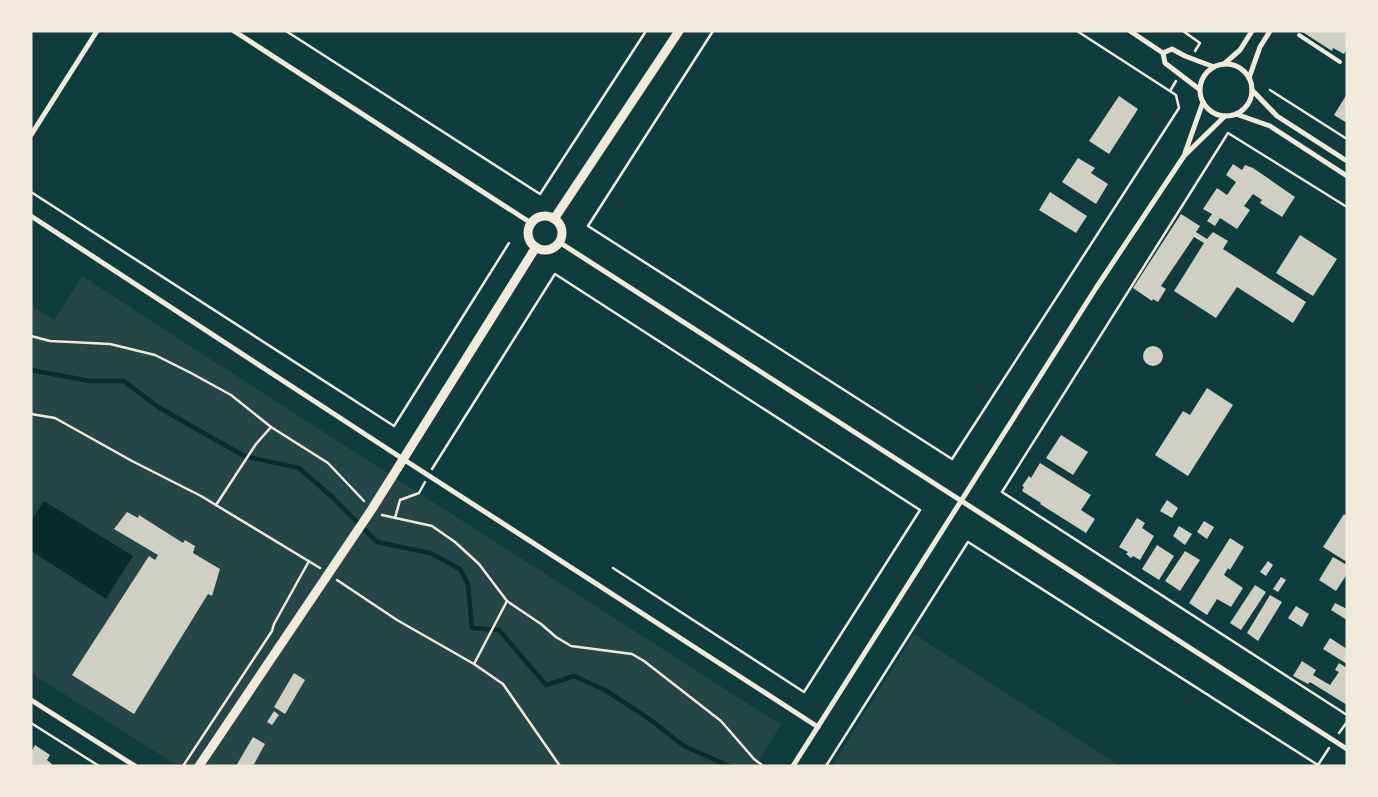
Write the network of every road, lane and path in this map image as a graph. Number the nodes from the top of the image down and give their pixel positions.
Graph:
1 (97, 31) edge
2 (234, 31) edge
3 (286, 31) edge
4 (646, 31) edge
5 (679, 31) edge
6 (713, 31) edge
7 (1077, 31) edge
8 (1130, 31) edge
9 (1252, 31) edge
10 (1270, 31) edge
11 (1299, 35) dead end
12 (1163, 53) junction
13 (1340, 62) dead end
14 (1224, 64) junction
15 (1214, 66) junction
16 (1249, 78) junction
17 (1199, 89) junction
18 (1252, 90) junction
19 (1270, 90) dead end
20 (1203, 102) junction
21 (1236, 114) junction
22 (1225, 116) junction
23 (31, 135) edge
24 (1347, 139) edge
25 (1184, 156) junction
26 (1347, 161) edge
27 (1347, 176) edge
28 (31, 192) edge
29 (1347, 207) edge
30 (31, 216) edge
31 (554, 219) junction
32 (531, 223) junction
33 (559, 242) junction
34 (509, 243) dead end
35 (536, 247) junction
36 (31, 336) edge
37 (31, 414) edge
38 (271, 428) junction
39 (403, 460) junction
40 (428, 475) junction
41 (961, 501) junction
42 (216, 505) junction
43 (372, 509) junction
44 (395, 518) junction
45 (309, 561) junction
46 (613, 568) dead end
47 (328, 574) junction
48 (507, 601) junction
49 (474, 664) junction
50 (31, 700) edge
51 (1347, 715) edge
52 (1347, 722) edge
53 (31, 723) edge
54 (818, 727) junction
55 (1334, 741) junction
56 (1347, 749) edge
57 (99, 766) edge
58 (135, 766) edge
59 (183, 766) edge
60 (198, 766) edge
61 (560, 766) edge
62 (763, 766) edge
63 (793, 766) edge
64 (826, 766) edge
65 (1318, 766) edge

1 - 23 street
2 - 32 street
3 - 4 path
5 - 31 street
6 - 7 path
8 - 12 street
9 - 14 street
10 - 16 street
11 - 13 lane
12 - 15 street
12 - 17 street
14 - 15 street
14 - 16 street
15 - 17 street
16 - 18 street
17 - 20 street
18 - 21 street
18 - 26 street
19 - 24 path
20 - 22 street
20 - 25 street
21 - 22 street
21 - 27 street
22 - 25 street
25 - 41 street
28 - 34 path
29 - 51 path
30 - 39 street
31 - 32 street
31 - 33 street
32 - 35 street
33 - 35 street
33 - 41 street
35 - 39 street
36 - 38 path
37 - 42 path
38 - 42 path
38 - 43 path
39 - 40 street
39 - 43 street
40 - 44 path
40 - 46 path
40 - 54 street
41 - 54 street
41 - 55 street
42 - 45 path
43 - 44 path
43 - 47 street
44 - 48 path
45 - 47 path
45 - 59 path
47 - 49 path
47 - 60 street
48 - 49 path
48 - 62 path
49 - 61 path
50 - 58 street
52 - 55 path
53 - 57 path
54 - 63 street
55 - 56 street
55 - 65 path
64 - 65 path

